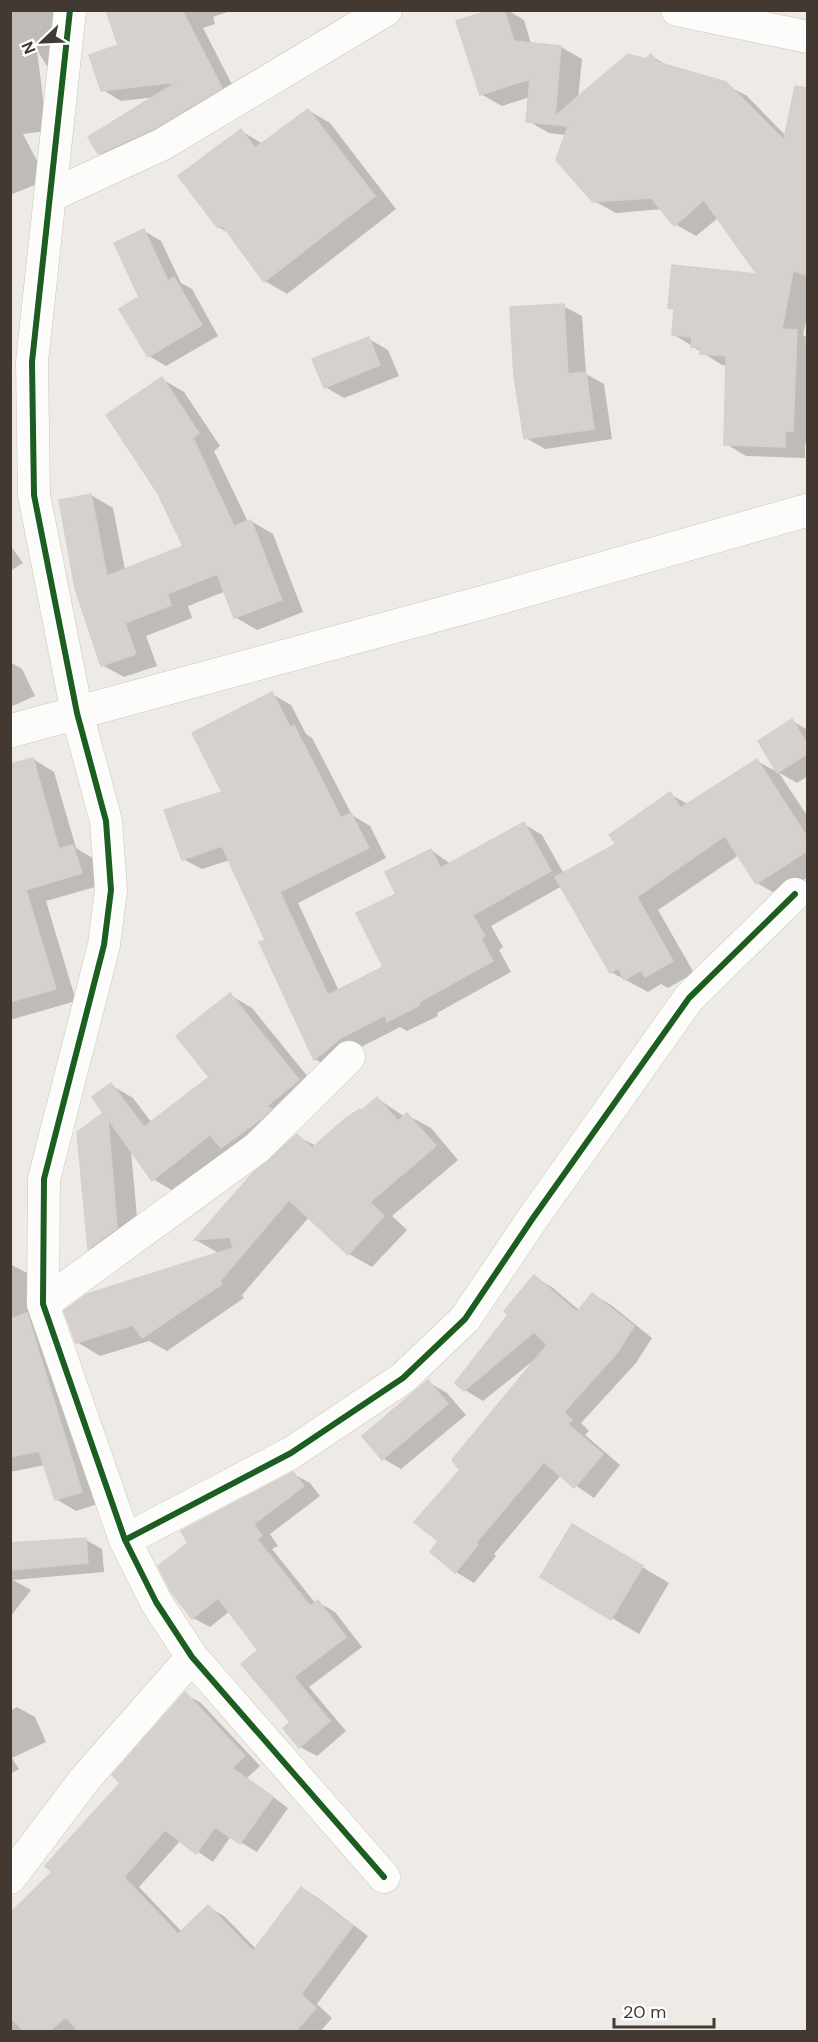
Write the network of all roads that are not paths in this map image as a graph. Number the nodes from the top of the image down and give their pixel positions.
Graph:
1 (70, 10) edge
2 (386, 10) edge
3 (677, 10) edge
4 (807, 37) edge
5 (50, 196) junction
6 (10, 467) edge
7 (34, 495) junction
8 (807, 510) edge
9 (77, 713) junction
10 (10, 731) edge
11 (795, 894) dead end
12 (349, 1057) dead end
13 (43, 1304) junction
14 (125, 1540) junction
15 (192, 1657) junction
16 (384, 1877) dead end
17 (10, 1878) edge

1 - 5 street
2 - 5 street
3 - 4 street
5 - 7 street
6 - 7 street
7 - 9 street
8 - 9 street
9 - 10 street
9 - 13 street
11 - 14 street
12 - 13 street
13 - 14 street
14 - 15 street
15 - 16 street
15 - 17 street

